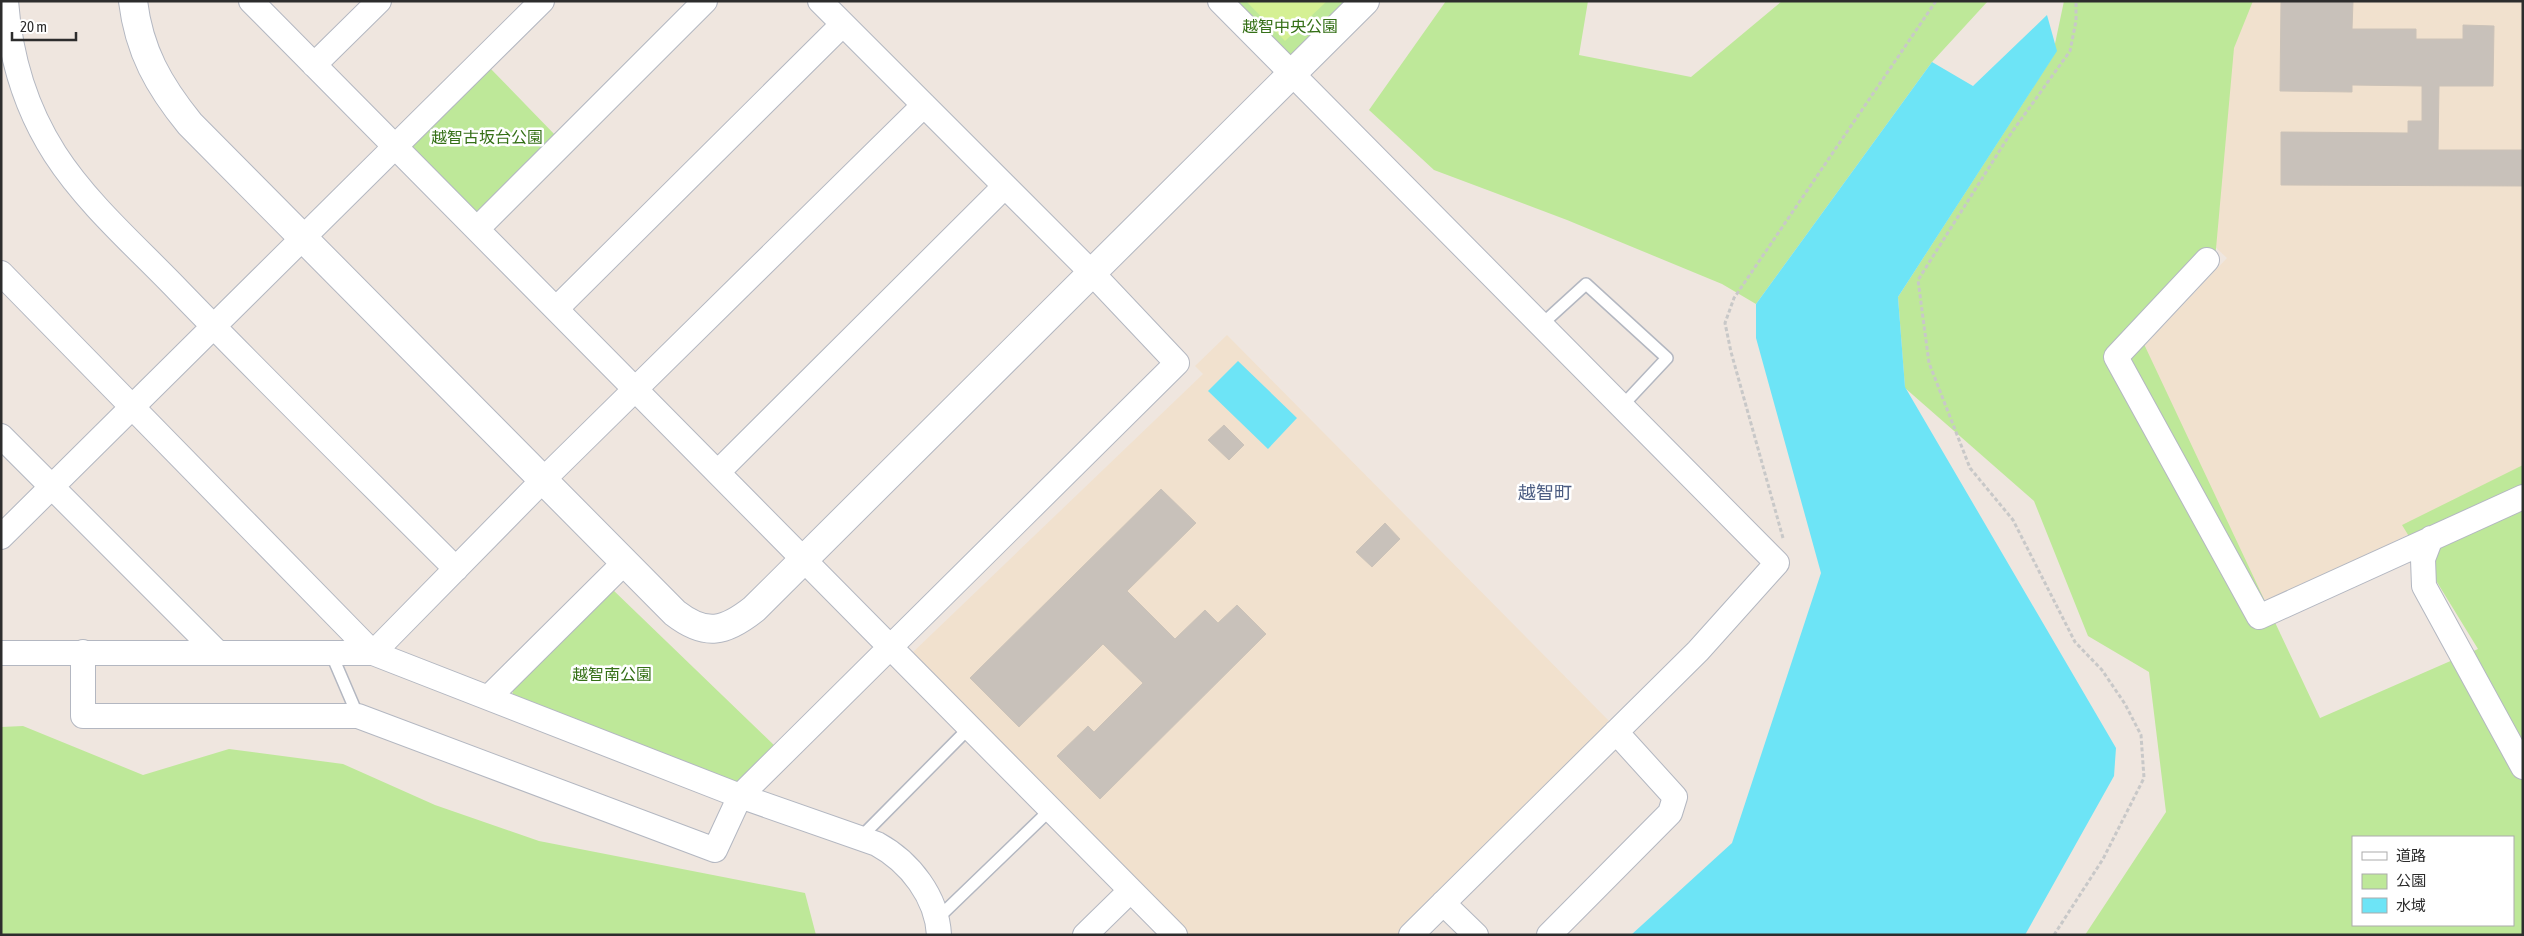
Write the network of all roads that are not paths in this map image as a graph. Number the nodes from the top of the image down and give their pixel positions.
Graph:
1 (133, 1) edge
2 (251, 1) edge
3 (379, 1) edge
4 (542, 1) edge
5 (706, 1) edge
6 (820, 1) edge
7 (1220, 1) edge
8 (1365, 1) edge
9 (4, 2) edge
10 (843, 24) junction
11 (314, 65) junction
12 (1292, 74) junction
13 (924, 105) junction
14 (395, 146) junction
15 (1005, 186) junction
16 (477, 229) junction
17 (303, 237) junction
18 (2207, 260) dead end
19 (1, 273) edge
20 (1092, 273) junction
21 (556, 309) junction
22 (1541, 325) junction
23 (214, 327) junction
24 (636, 390) junction
25 (133, 406) junction
26 (1622, 406) junction
27 (1, 436) edge
28 (718, 472) junction
29 (544, 479) junction
30 (51, 487) junction
31 (2523, 497) edge
32 (1, 537) edge
33 (2431, 538) junction
34 (804, 559) junction
35 (625, 562) junction
36 (456, 569) junction
37 (890, 646) junction
38 (1, 652) edge
39 (83, 652) junction
40 (217, 652) junction
41 (331, 653) junction
42 (373, 653) junction
43 (489, 697) junction
44 (358, 716) junction
45 (969, 728) junction
46 (1616, 732) junction
47 (2523, 767) edge
48 (740, 796) junction
49 (1050, 810) junction
50 (858, 839) junction
51 (1130, 891) junction
52 (1443, 903) junction
53 (938, 926) edge
54 (1085, 935) edge
55 (1175, 935) edge
56 (1411, 935) edge
57 (1476, 935) edge
58 (1549, 935) edge

1 - 17 street
2 - 11 street
3 - 11 street
4 - 14 street
5 - 16 street
6 - 10 street
7 - 12 street
8 - 12 street
9 - 23 street
10 - 13 street
10 - 21 street
11 - 14 street
12 - 20 street
12 - 22 street
13 - 15 street
13 - 24 street
14 - 16 street
14 - 17 street
15 - 20 street
15 - 28 street
16 - 21 street
17 - 23 street
17 - 29 street
18 - 33 street
19 - 25 street
20 - 34 street
20 - 37 street
21 - 24 street
22 - 26 street
22 - 26 lane
23 - 25 street
23 - 36 street
24 - 28 street
24 - 29 street
25 - 30 street
25 - 42 street
26 - 46 street
27 - 30 street
28 - 34 street
29 - 35 street
29 - 36 street
30 - 32 street
30 - 40 street
31 - 33 street
33 - 47 street
34 - 35 street
34 - 37 street
35 - 43 street
36 - 42 street
37 - 45 street
37 - 48 street
38 - 39 street
39 - 40 street
39 - 44 street
40 - 41 street
41 - 42 street
41 - 44 lane
42 - 43 street
43 - 48 street
44 - 48 street
45 - 49 street
45 - 50 lane
46 - 52 street
46 - 58 street
48 - 50 street
49 - 51 street
49 - 53 lane
50 - 53 street
51 - 54 street
51 - 55 street
52 - 56 street
52 - 57 street

